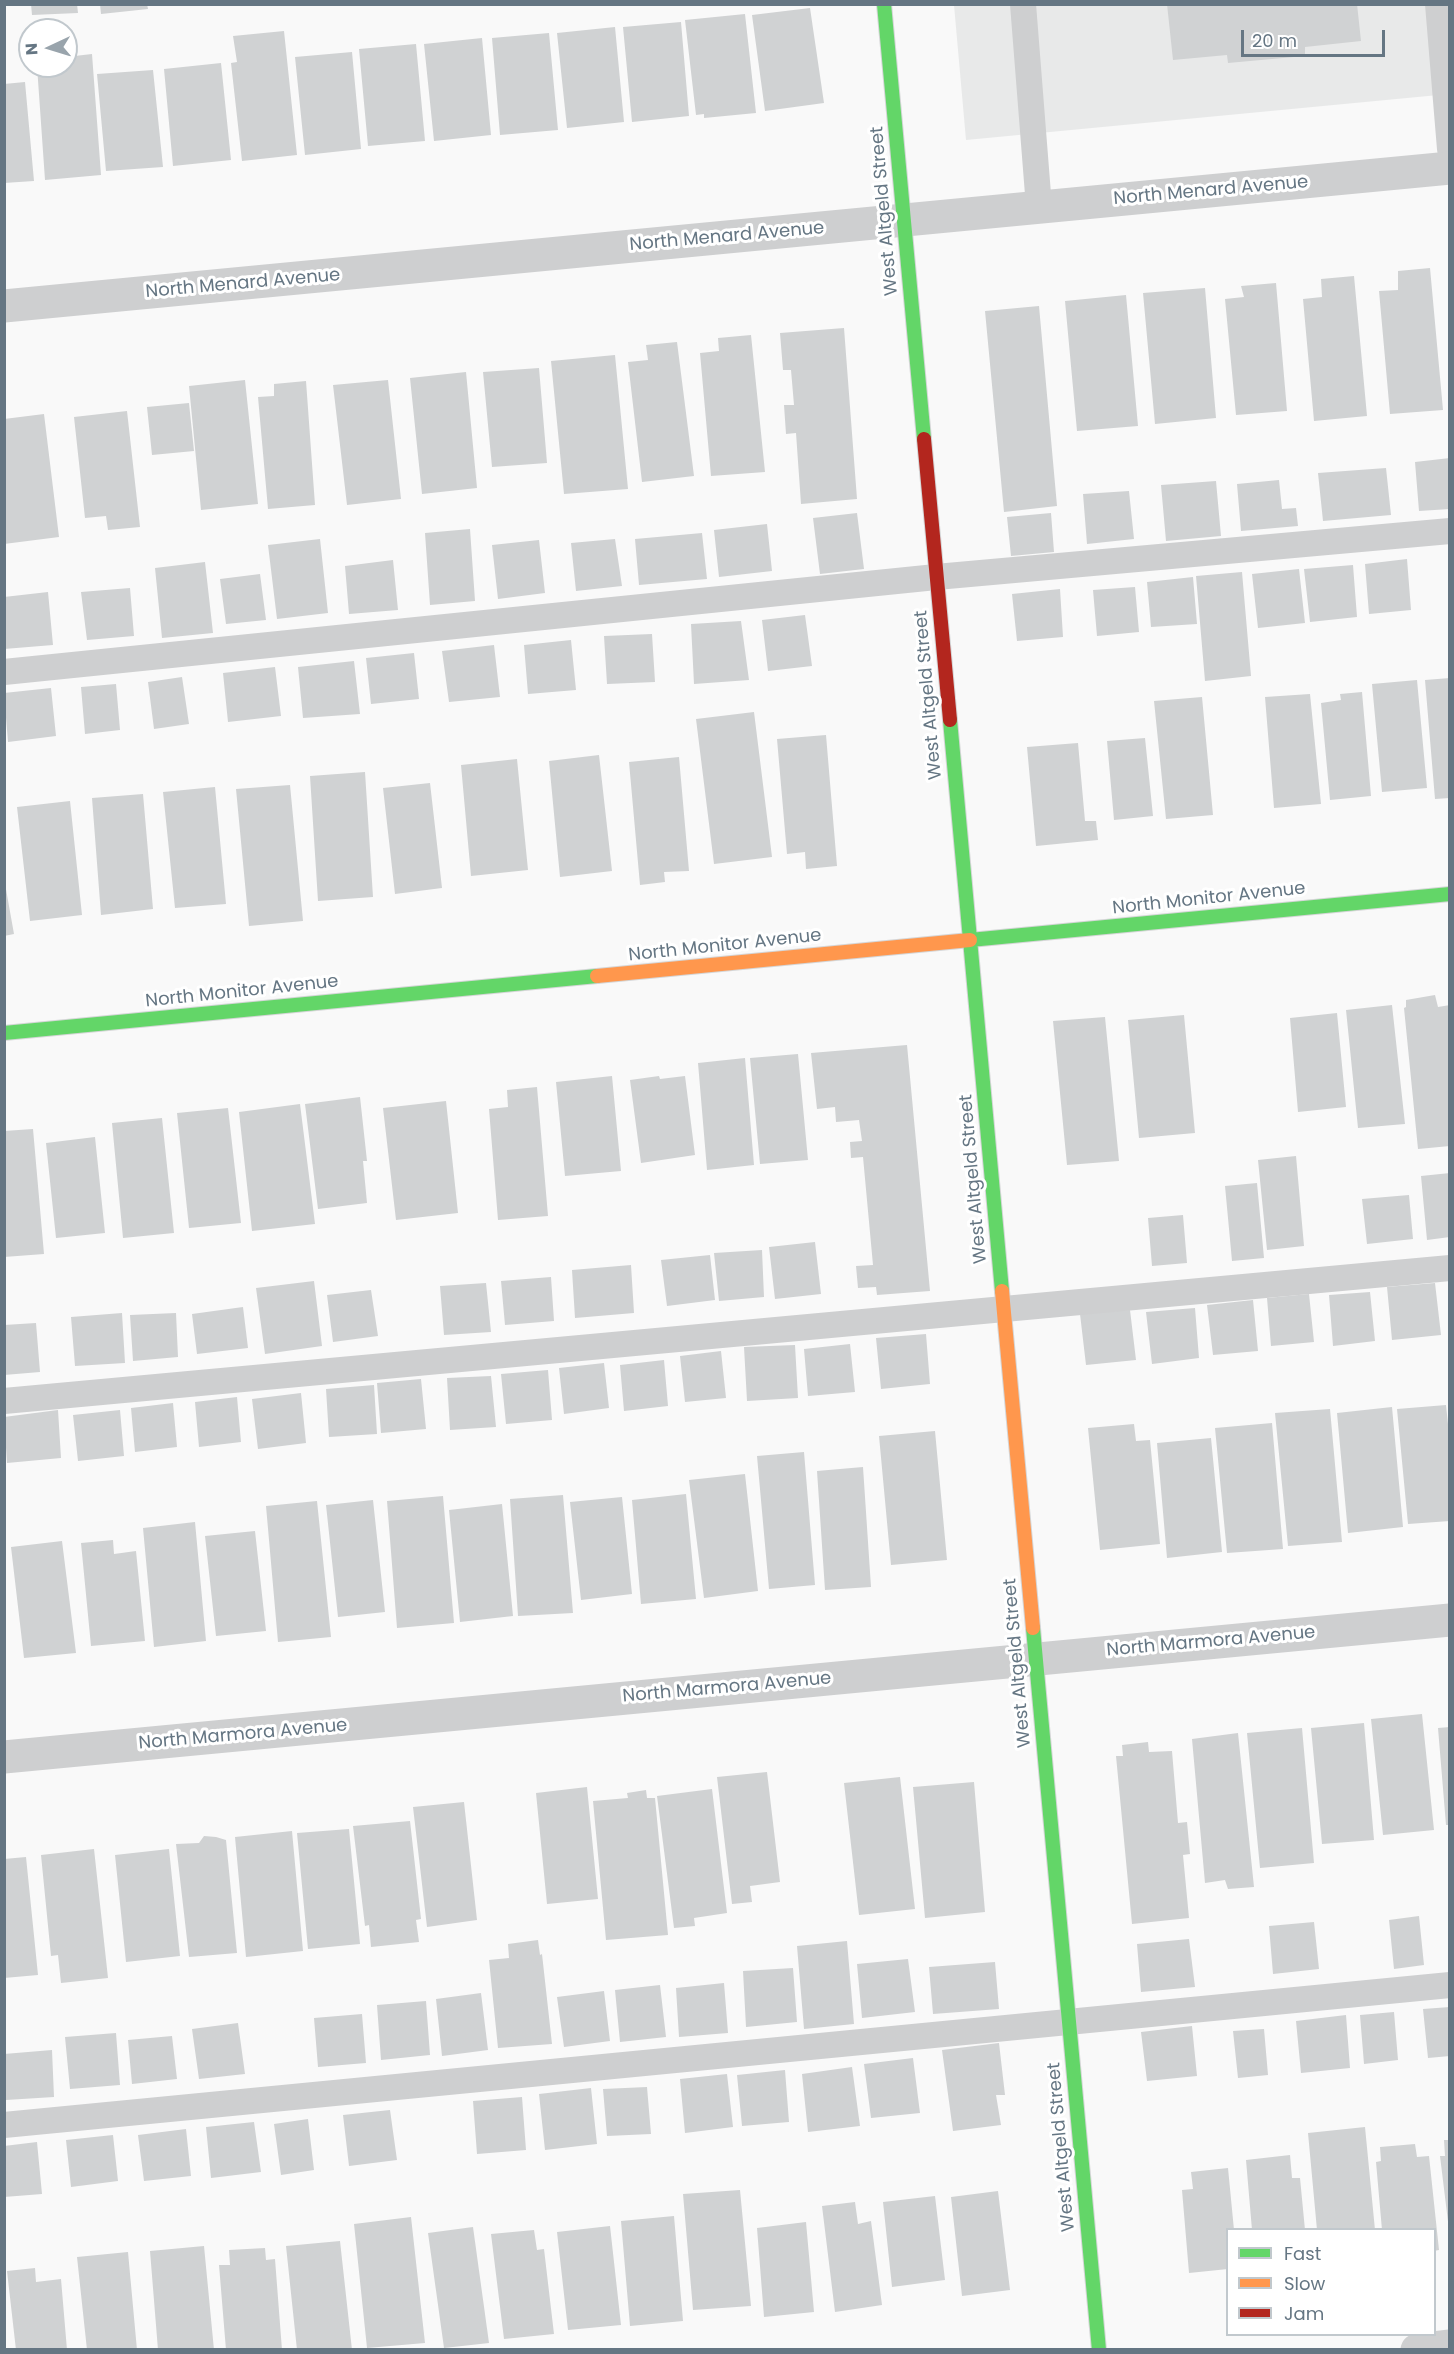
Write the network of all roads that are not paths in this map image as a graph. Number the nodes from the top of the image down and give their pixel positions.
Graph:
1 (884, 4) edge
2 (1023, 4) edge
3 (1438, 4) edge
4 (1449, 149) edge
5 (1449, 168) edge
6 (1039, 207) junction
7 (904, 220) junction
8 (4, 306) edge
9 (1449, 531) edge
10 (936, 577) junction
11 (4, 672) edge
12 (1449, 894) edge
13 (970, 940) junction
14 (4, 1033) edge
15 (1449, 1268) edge
16 (1004, 1309) junction
17 (4, 1401) edge
18 (1449, 1620) edge
19 (1035, 1659) junction
20 (4, 1757) edge
21 (1449, 1985) edge
22 (1069, 2022) junction
23 (4, 2125) edge
24 (1449, 2346) edge
25 (1099, 2349) edge
26 (1417, 2349) edge

1 - 7 street, West Altgeld Street
2 - 6 lane
3 - 4 lane
5 - 6 street, North Menard Avenue
6 - 7 street, North Menard Avenue
7 - 8 street, North Menard Avenue
7 - 10 street, West Altgeld Street
9 - 10 lane
10 - 11 lane
10 - 13 street, West Altgeld Street
12 - 13 street, North Monitor Avenue
13 - 14 street, North Monitor Avenue
13 - 16 street, West Altgeld Street
15 - 16 lane
16 - 17 lane
16 - 19 street, West Altgeld Street
18 - 19 street, North Marmora Avenue
19 - 20 street, North Marmora Avenue
19 - 22 street, West Altgeld Street
21 - 22 lane
22 - 23 lane
22 - 25 street, West Altgeld Street
24 - 26 street

